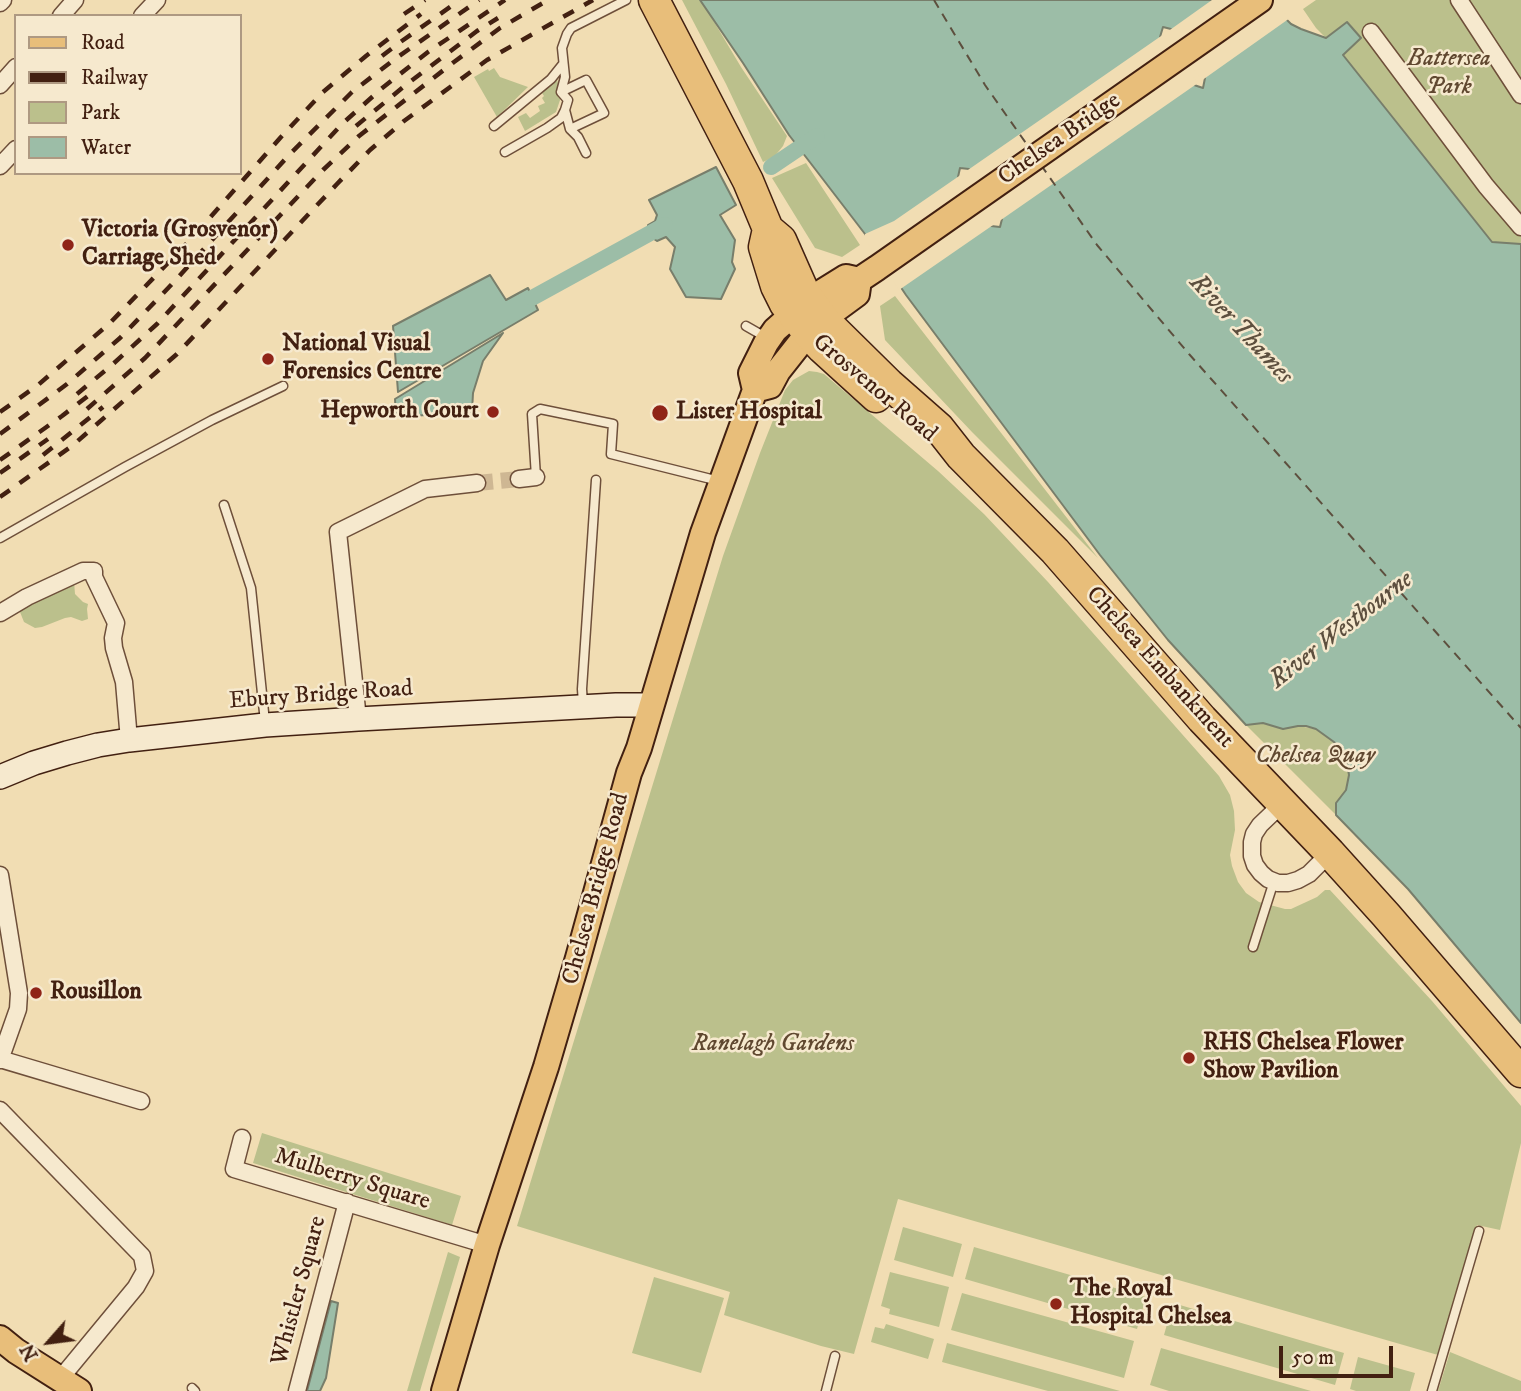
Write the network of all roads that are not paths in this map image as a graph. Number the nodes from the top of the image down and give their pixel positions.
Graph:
1 (75, 0) edge
2 (157, 0) edge
3 (626, 0) edge
4 (654, 0) edge
5 (1260, 0) edge
6 (1459, 0) edge
7 (63, 14) edge
8 (144, 14) edge
9 (1371, 32) dead end
10 (563, 64) junction
11 (14, 69) edge
12 (0, 85) edge
13 (561, 92) junction
14 (1521, 94) edge
15 (565, 110) junction
16 (494, 126) dead end
17 (570, 130) junction
18 (14, 151) edge
19 (505, 152) dead end
20 (586, 153) dead end
21 (0, 166) edge
22 (1521, 227) edge
23 (808, 316) junction
24 (746, 326) dead end
25 (766, 343) junction
26 (283, 386) dead end
27 (755, 390) junction
28 (961, 456) joint
29 (536, 477) joint
30 (519, 479) tunnel mouth
31 (596, 480) dead end
32 (722, 481) junction
33 (477, 483) tunnel mouth
34 (224, 505) dead end
35 (0, 538) edge
36 (0, 613) edge
37 (651, 705) junction
38 (583, 707) junction
39 (358, 719) junction
40 (265, 725) junction
41 (129, 740) junction
42 (0, 777) edge
43 (1283, 803) junction
44 (1330, 853) junction
45 (0, 875) edge
46 (1274, 881) junction
47 (3, 914) edge
48 (1253, 947) dead end
49 (0, 1060) edge
50 (1521, 1072) edge
51 (141, 1101) dead end
52 (0, 1110) edge
53 (243, 1138) dead end
54 (347, 1202) junction
55 (1479, 1231) dead end
56 (487, 1245) junction
57 (0, 1338) edge
58 (835, 1356) dead end
59 (69, 1385) edge
60 (297, 1391) edge
61 (444, 1391) edge
62 (826, 1391) edge
63 (1432, 1391) edge

1 - 7 street
2 - 8 street
3 - 10 lane
4 - 23 highway, Grosvenor Road
5 - 23 main road, Chelsea Bridge
6 - 14 street
9 - 22 street
10 - 13 lane
10 - 16 lane
11 - 12 street
13 - 15 lane
13 - 17 lane
15 - 17 lane
15 - 19 lane
17 - 20 lane
18 - 21 street
23 - 25 main road, Chelsea Bridge Road
23 - 27 main road, Chelsea Bridge Road
23 - 28 highway, Grosvenor Road
24 - 25 lane
25 - 27 main road, Chelsea Bridge Road
26 - 35 lane
27 - 32 main road, Chelsea Bridge Road
28 - 43 highway, Chelsea Embankment
29 - 30 street
29 - 32 lane
31 - 38 lane
32 - 37 main road, Chelsea Bridge Road
33 - 39 street
34 - 40 lane
36 - 41 street
37 - 38 main road, Ebury Bridge Road
37 - 56 main road, Chelsea Bridge Road
38 - 39 main road, Ebury Bridge Road
39 - 40 main road, Ebury Bridge Road
40 - 41 main road, Ebury Bridge Road
41 - 42 main road, Ebury Bridge Road
43 - 44 highway, Chelsea Embankment
43 - 46 street
44 - 46 street
44 - 50 highway, Chelsea Embankment
45 - 47 street
46 - 48 lane
47 - 49 street
49 - 51 street
52 - 59 street
53 - 54 street, Mulberry Square
54 - 56 street, Mulberry Square
54 - 60 street, Whistler Square
55 - 63 lane
56 - 61 main road, Chelsea Bridge Road
57 - 59 main road
58 - 62 lane

